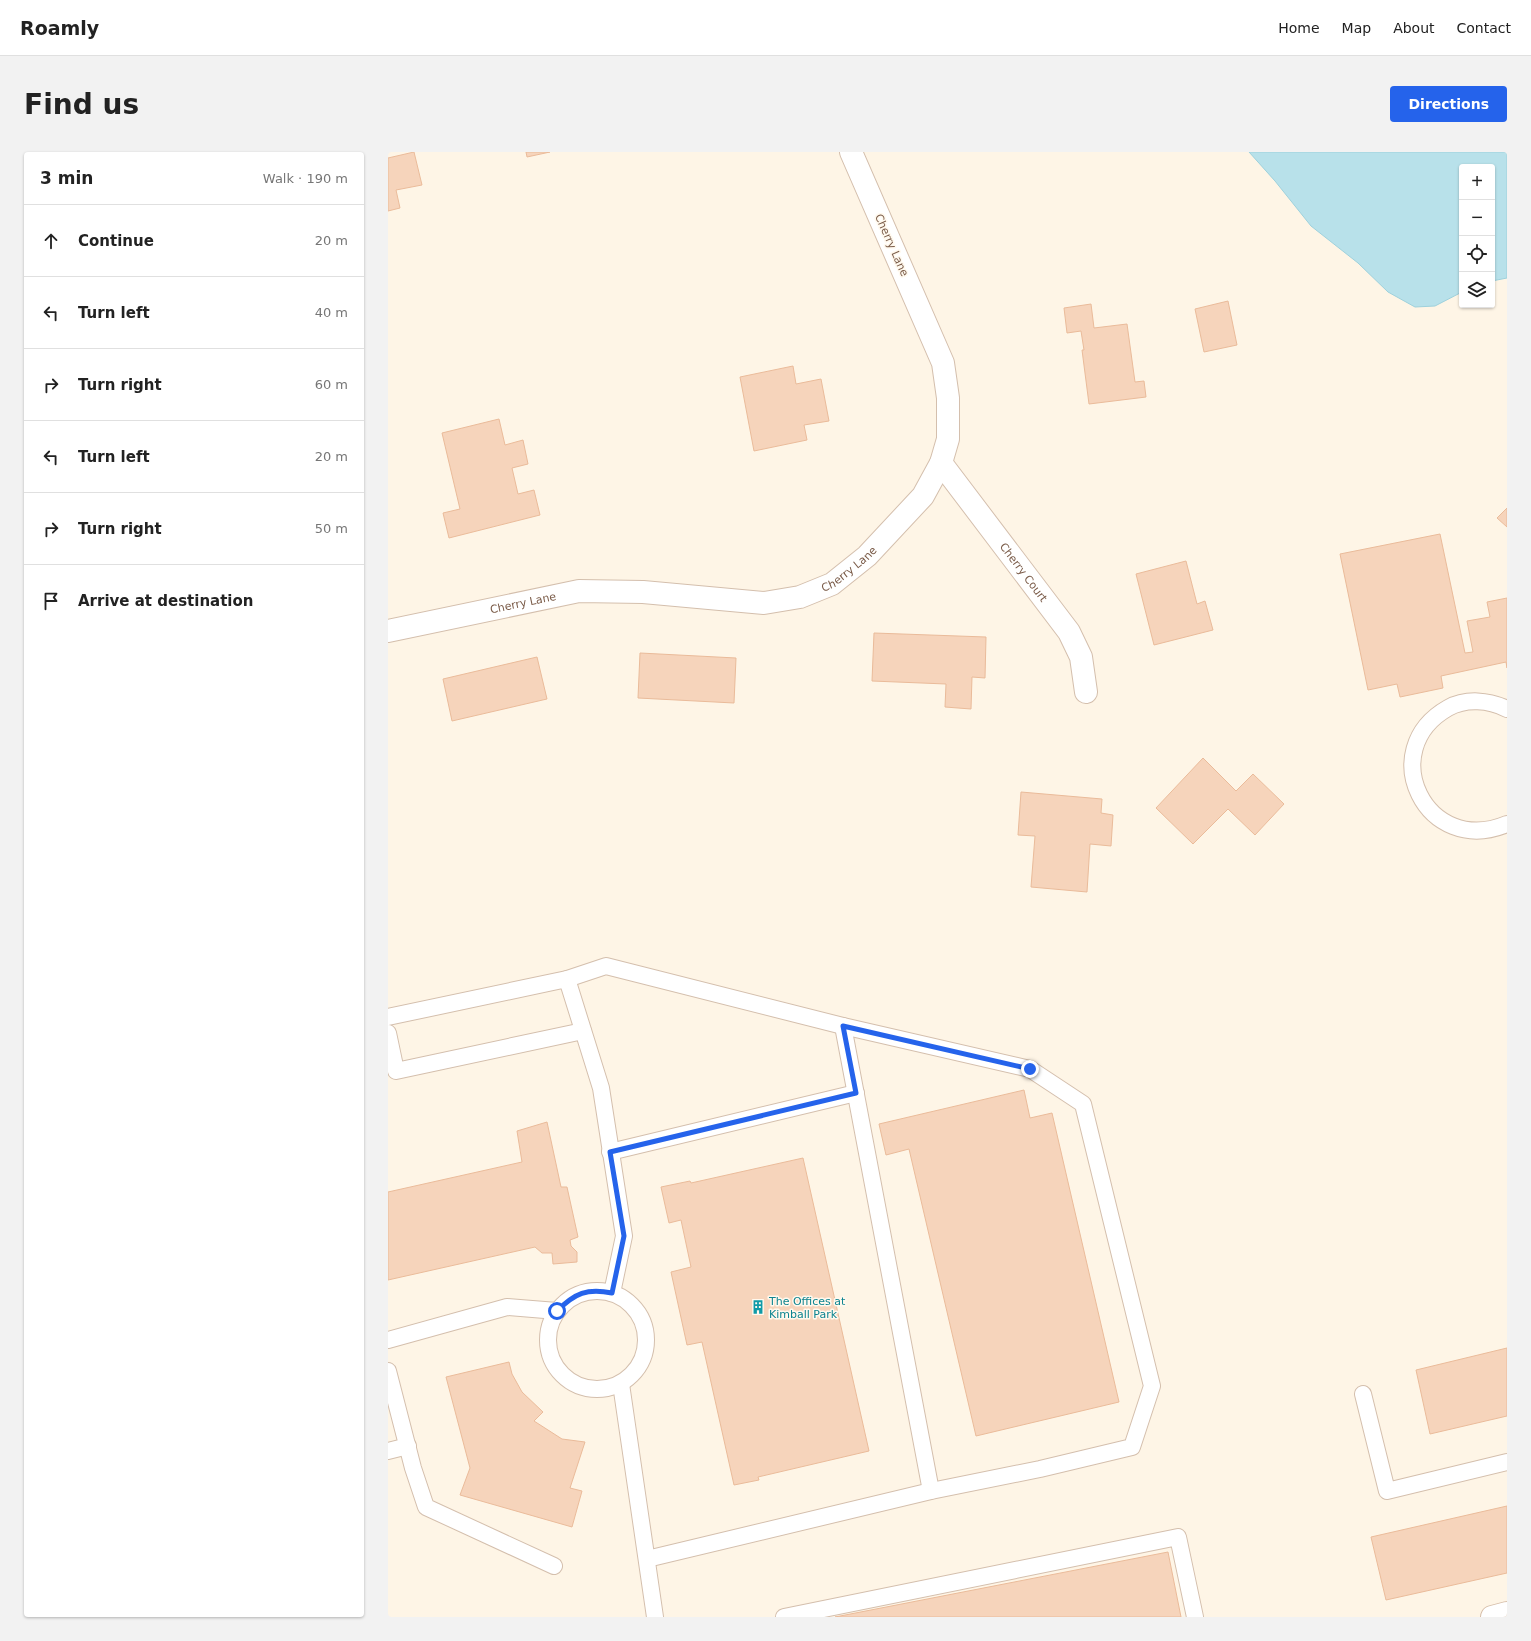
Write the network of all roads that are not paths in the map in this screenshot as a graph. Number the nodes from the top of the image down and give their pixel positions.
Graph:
1 (851, 152) edge
2 (941, 463) junction
3 (388, 631) edge
4 (1086, 692) dead end
5 (1507, 709) edge
6 (1507, 824) edge
7 (567, 979) junction
8 (388, 1017) edge
9 (843, 1026) junction
10 (583, 1031) junction
11 (388, 1033) edge
12 (856, 1093) junction
13 (610, 1152) junction
14 (612, 1293) junction
15 (557, 1311) junction
16 (388, 1340) edge
17 (388, 1371) edge
18 (621, 1384) junction
19 (1363, 1394) dead end
20 (408, 1446) junction
21 (388, 1451) edge
22 (1507, 1462) edge
23 (931, 1491) junction
24 (647, 1559) junction
25 (554, 1566) dead end
26 (1507, 1614) edge
27 (655, 1617) edge
28 (784, 1617) edge
29 (1195, 1617) edge
30 (1492, 1617) edge

1 - 2 street, Cherry Lane
2 - 3 street, Cherry Lane
2 - 4 street, Cherry Court
5 - 6 lane
7 - 8 lane
7 - 9 lane
7 - 10 lane
9 - 12 lane
9 - 23 lane
10 - 11 lane
10 - 13 lane
12 - 13 lane
12 - 23 lane
13 - 14 lane
14 - 15 lane
14 - 18 lane
15 - 16 lane
15 - 18 lane
17 - 20 lane
18 - 24 lane
19 - 22 lane
20 - 21 lane
20 - 25 lane
23 - 24 lane
24 - 27 lane
26 - 30 street
28 - 29 lane

